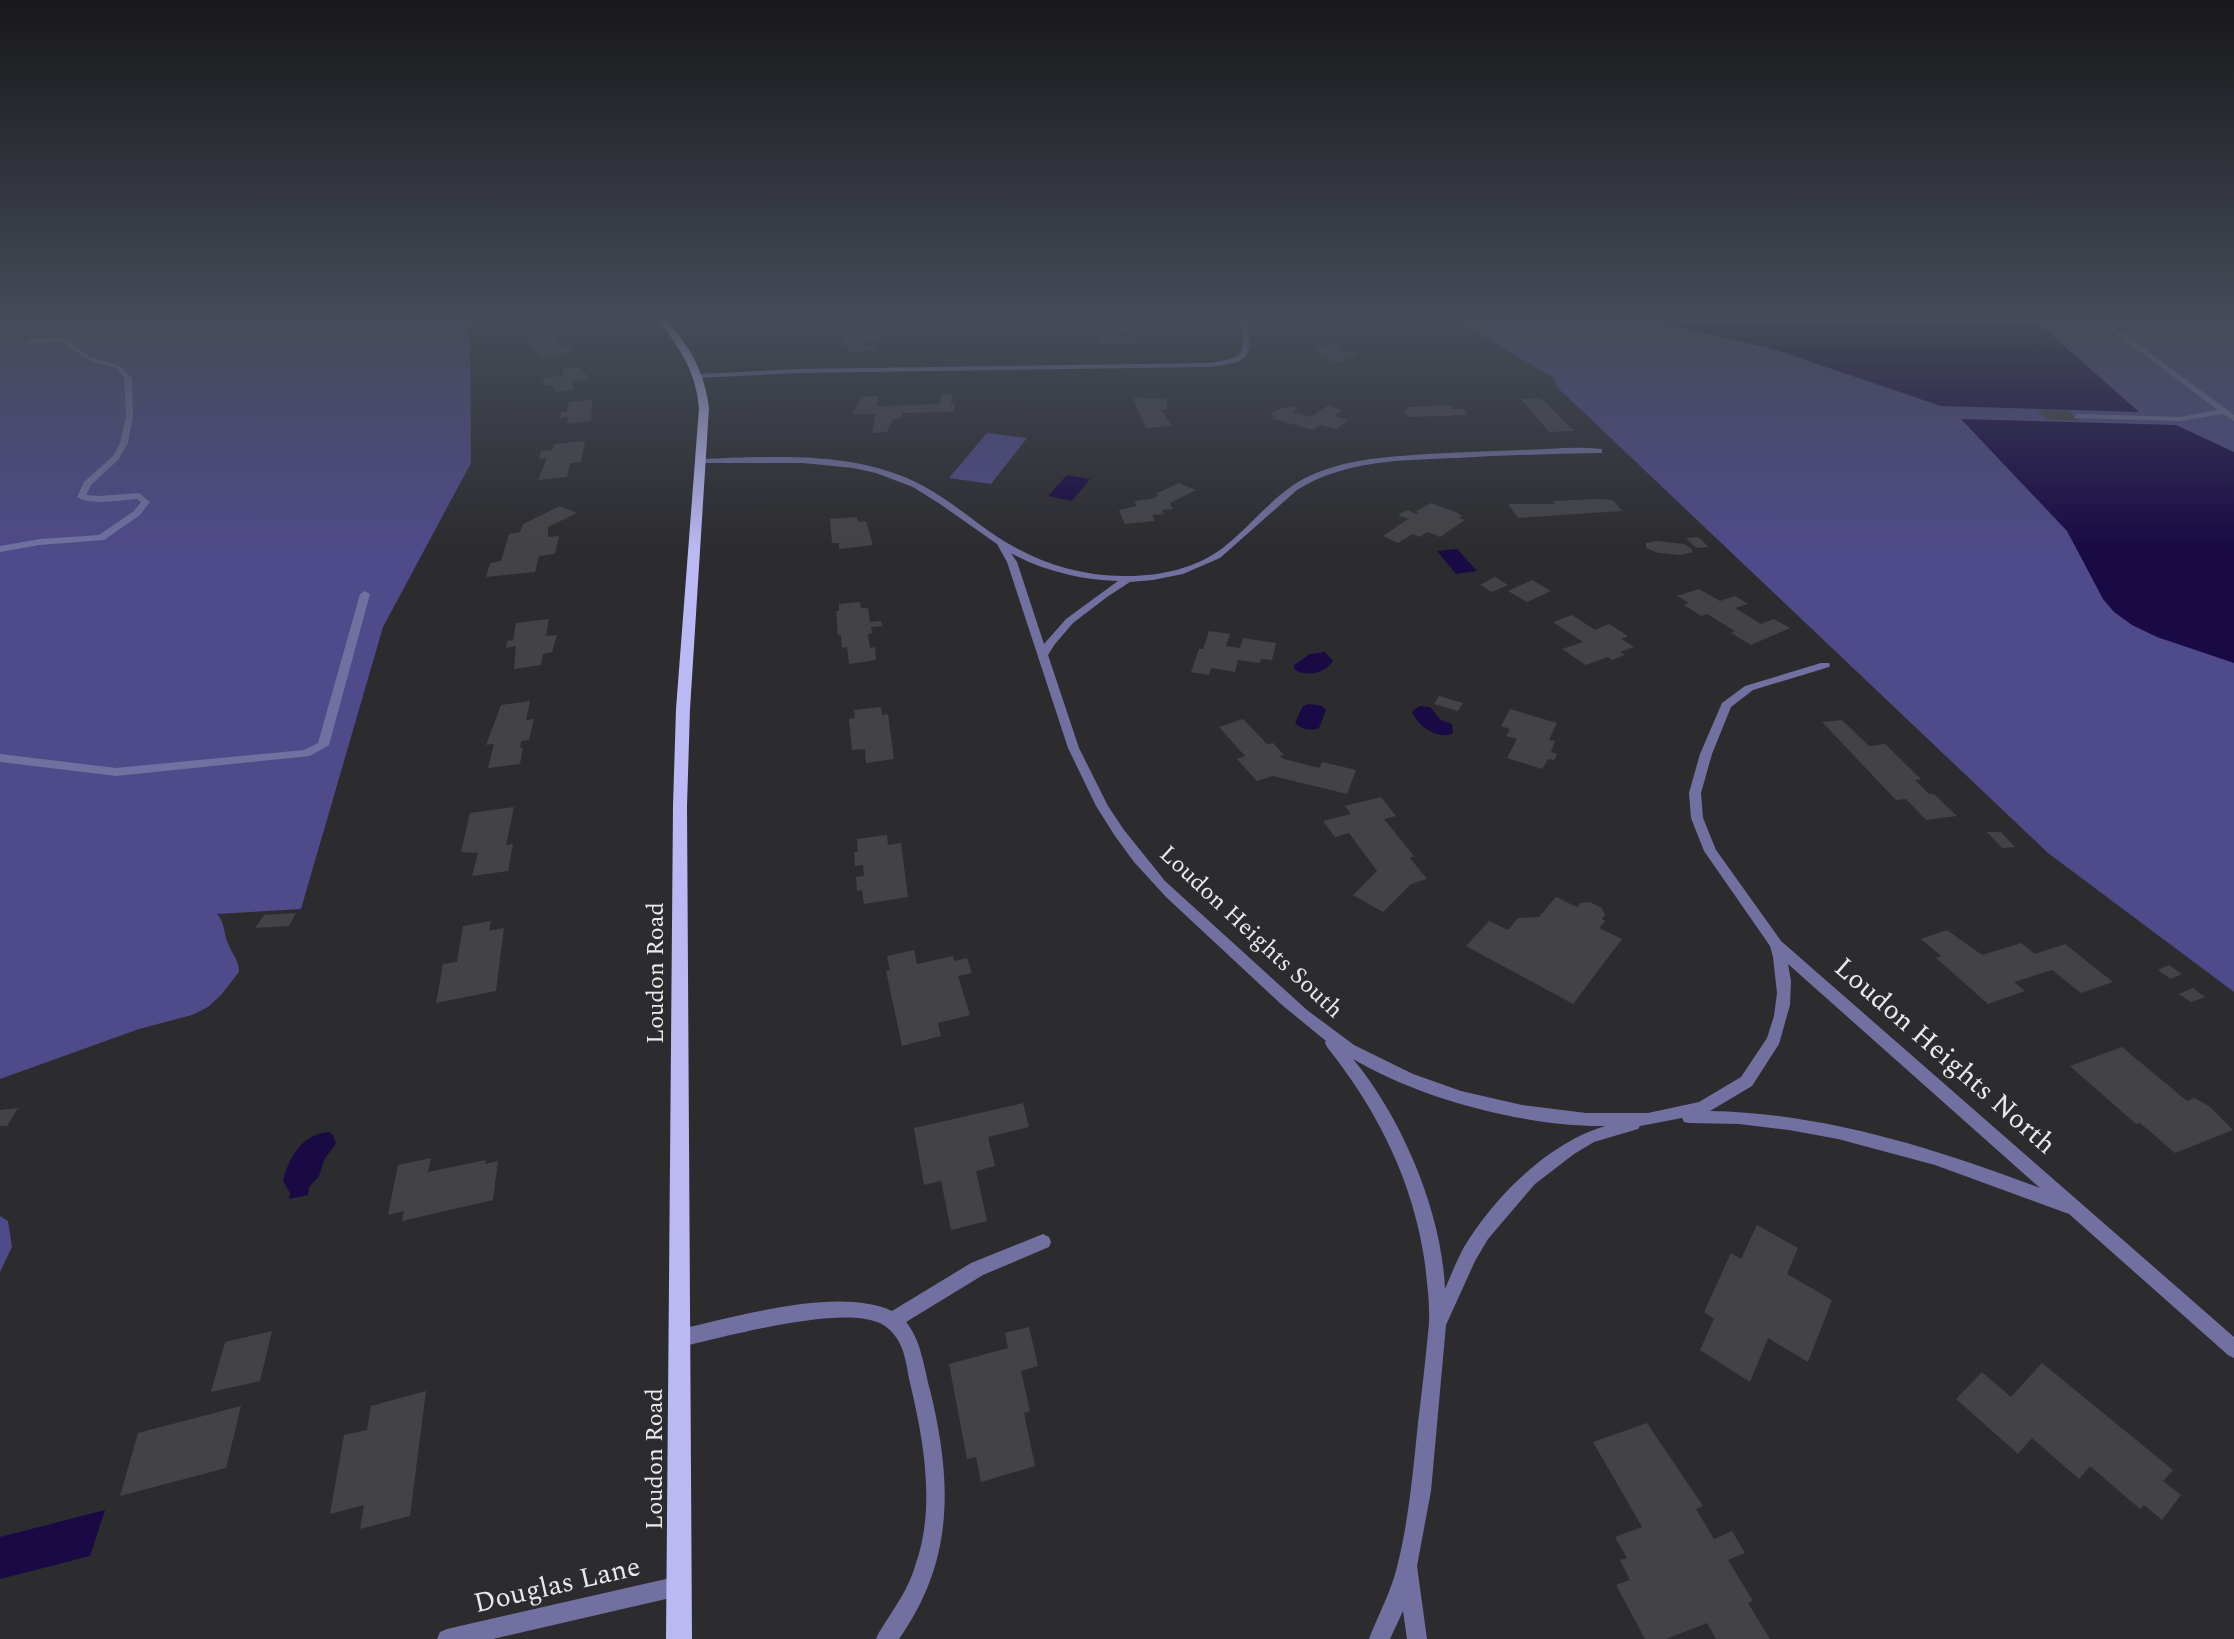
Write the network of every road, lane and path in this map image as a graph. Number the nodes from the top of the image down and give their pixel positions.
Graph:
1 (129, 396) edge
2 (702, 396) edge
3 (2202, 396) edge
4 (2222, 412) junction
5 (2078, 416) dead end
6 (2234, 419) edge
7 (1599, 451) dead end
8 (701, 461) junction
9 (1000, 543) junction
10 (0, 549) edge
11 (1128, 579) junction
12 (365, 594) dead end
13 (1043, 655) junction
14 (1825, 665) dead end
15 (0, 758) edge
16 (1776, 945) junction
17 (1317, 1029) junction
18 (1652, 1119) junction
19 (2076, 1209) junction
20 (1042, 1242) dead end
21 (892, 1320) junction
22 (1437, 1325) junction
23 (680, 1338) junction
24 (2234, 1349) edge
25 (1407, 1566) junction
26 (679, 1586) junction
27 (447, 1639) edge
28 (679, 1639) edge
29 (886, 1639) edge
30 (1379, 1639) edge
31 (1417, 1639) edge

1 - 10 street
2 - 8 main road, Loudon Road
3 - 4 street
4 - 5 street
4 - 6 street
7 - 11 street, Loudon Heights South
8 - 9 street, Loudon Heights South
8 - 23 main road, Loudon Road
9 - 11 street, Loudon Heights South
9 - 13 street, Loudon Heights South
11 - 13 street, Loudon Heights South
12 - 15 street
13 - 17 street, Loudon Heights South
14 - 16 street, Loudon Heights North
16 - 18 street, Loudon Heights North
16 - 19 street, Loudon Heights North
17 - 18 street, Loudon Heights South
17 - 22 street
18 - 19 street, Loudon Heights North
18 - 22 street, Loudon Heights North
19 - 24 street, Loudon Heights North
20 - 21 street
21 - 23 street
21 - 29 street
22 - 25 street, Loudon Heights North
23 - 26 main road, Loudon Road
25 - 30 street, Loudon Heights North
25 - 31 street, Loudon Heights North
26 - 27 street, Douglas Lane
26 - 28 main road, Loudon Road

